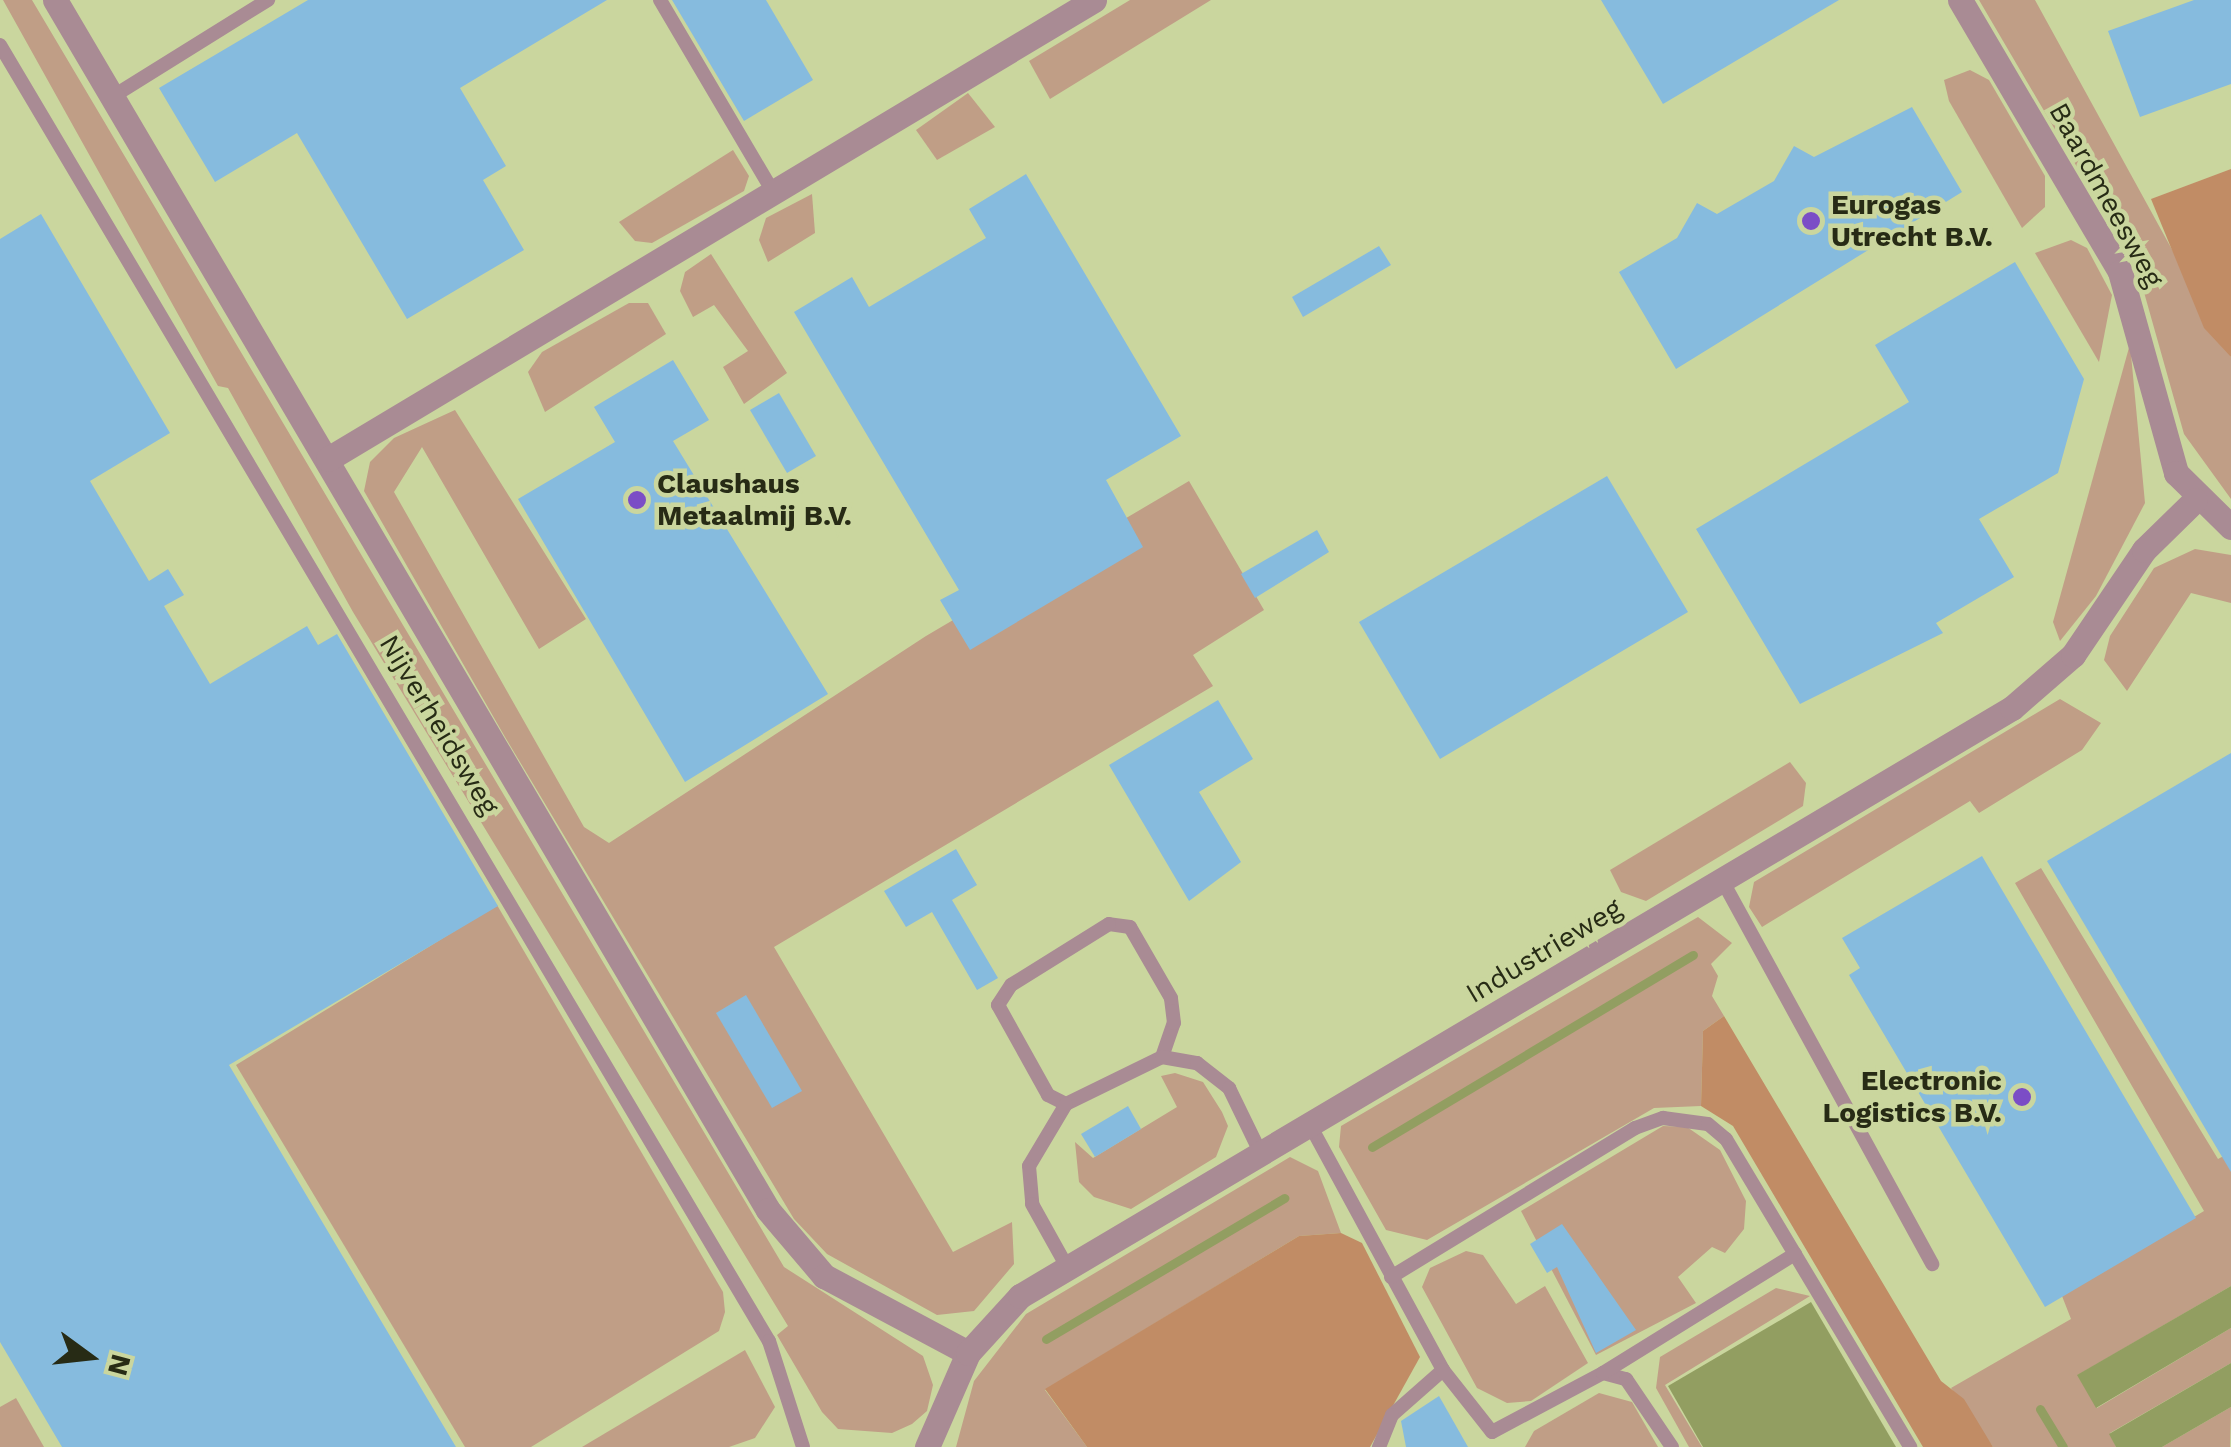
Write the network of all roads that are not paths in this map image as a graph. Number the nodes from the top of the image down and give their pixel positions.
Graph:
1 (55, 0) edge
2 (268, 0) edge
3 (660, 0) edge
4 (1094, 0) edge
5 (1960, 0) edge
6 (0, 45) edge
7 (112, 97) junction
8 (773, 192) junction
9 (328, 458) junction
10 (2196, 500) junction
11 (2231, 526) edge
12 (1722, 880) junction
13 (1162, 1057) junction
14 (1066, 1104) junction
15 (1310, 1124) junction
16 (1261, 1154) junction
17 (1795, 1254) junction
18 (1932, 1264) dead end
19 (1066, 1267) junction
20 (1391, 1277) junction
21 (968, 1353) junction
22 (1443, 1370) junction
23 (1603, 1373) junction
24 (803, 1447) edge
25 (927, 1447) edge
26 (1379, 1447) edge
27 (1672, 1447) edge
28 (1910, 1447) edge

1 - 7 street, Nijverheidsweg
2 - 7 lane
3 - 8 lane
4 - 8 street
5 - 10 street, Baardmeesweg
6 - 24 lane, Nijverheidsweg
7 - 9 street, Nijverheidsweg
8 - 9 street
9 - 21 street, Nijverheidsweg
10 - 11 street, Baardmeesweg
10 - 12 street, Industrieweg
12 - 15 street, Industrieweg
12 - 18 lane
13 - 14 lane
13 - 14 lane
13 - 16 lane
14 - 19 lane
15 - 16 street, Industrieweg
15 - 20 lane
16 - 19 street, Industrieweg
17 - 20 lane
17 - 23 lane
17 - 28 lane
19 - 21 street, Industrieweg
20 - 22 lane
21 - 25 street, Industrieweg
22 - 23 lane
22 - 26 lane
23 - 27 lane

